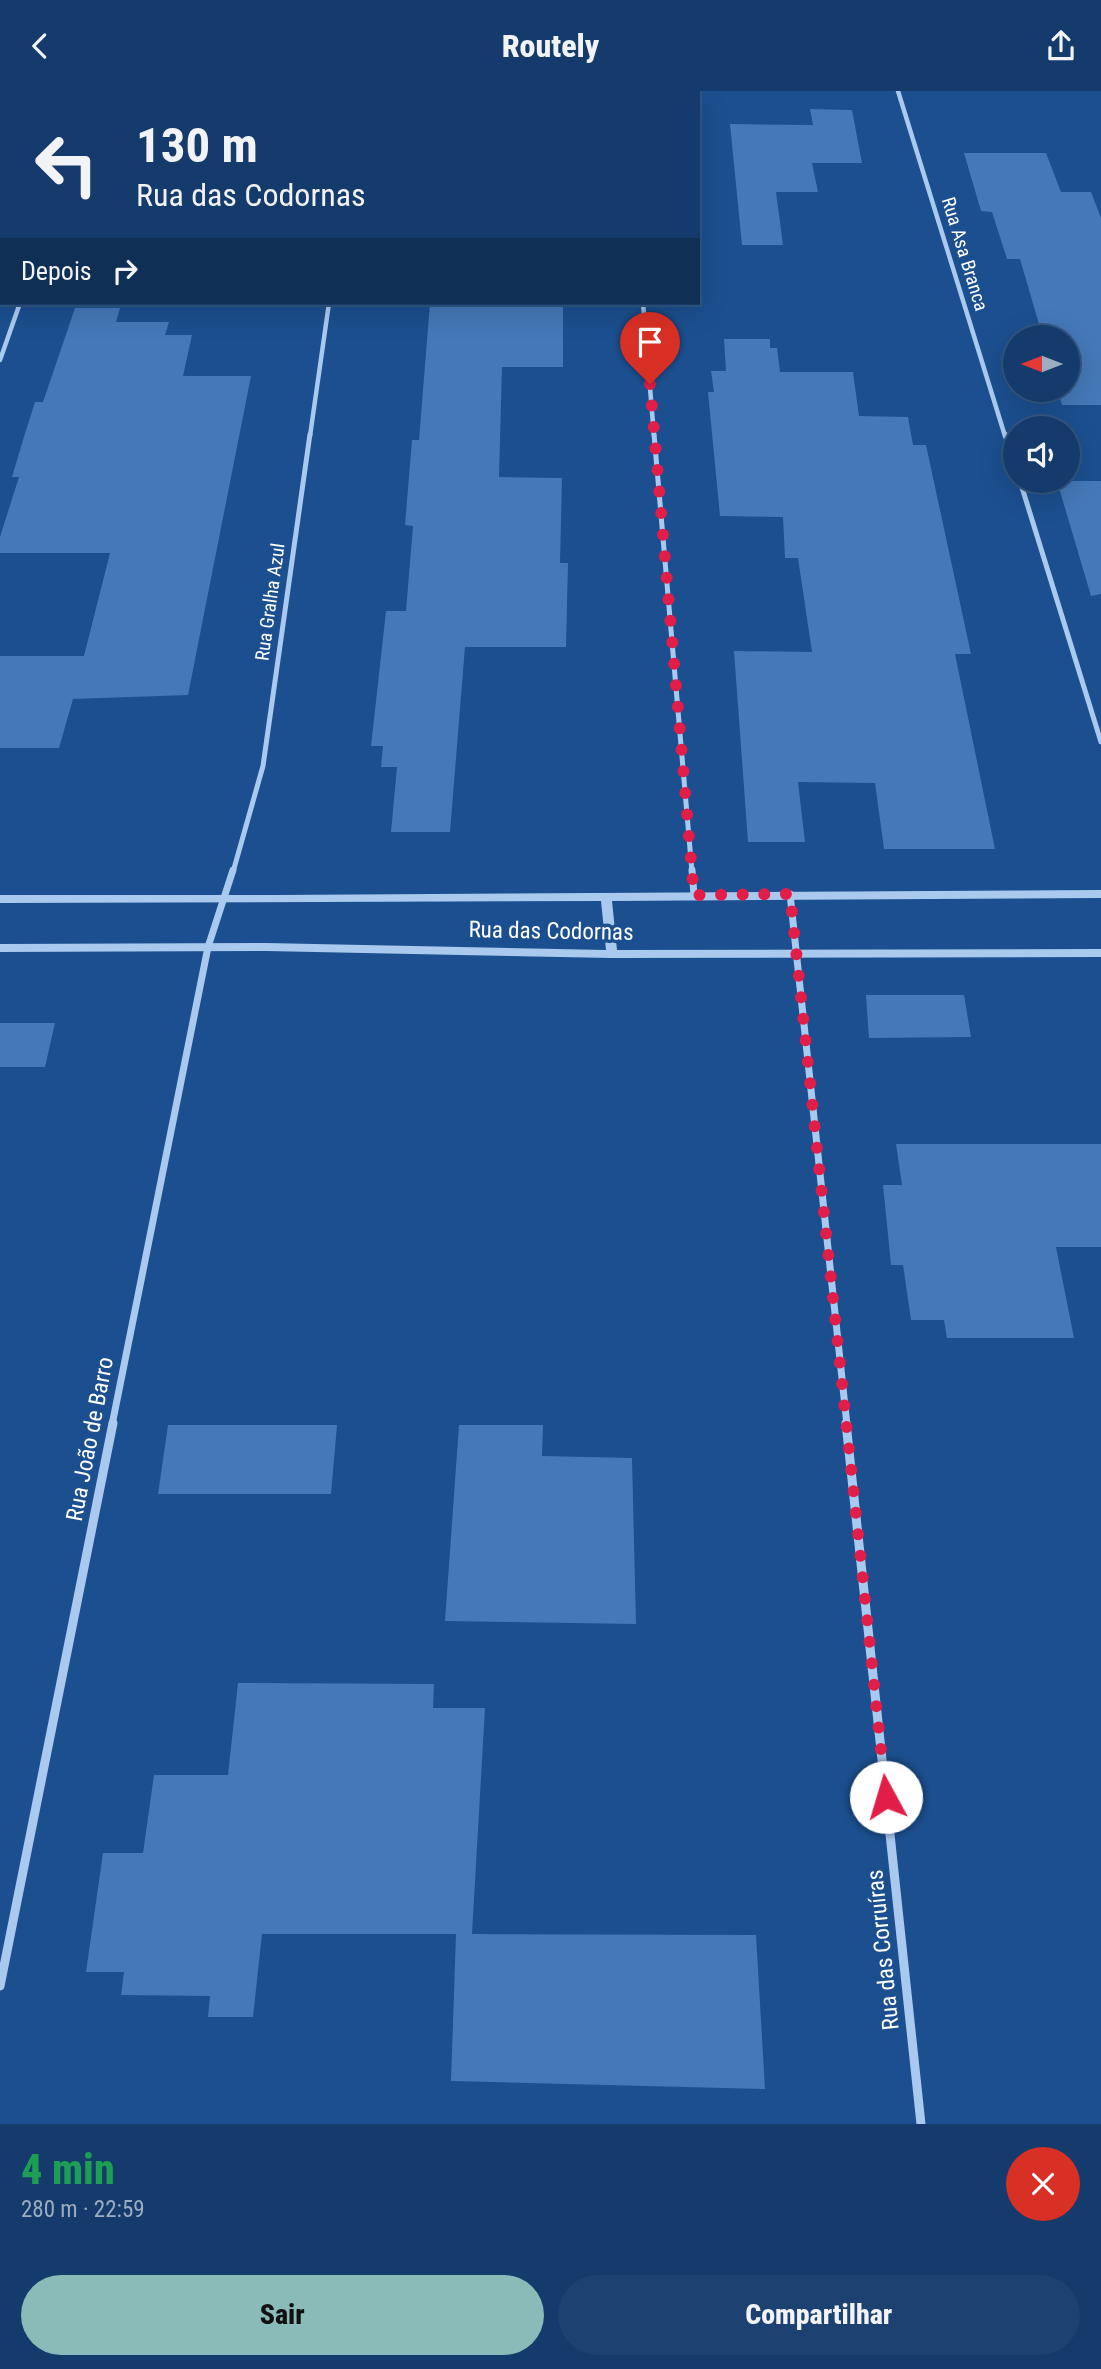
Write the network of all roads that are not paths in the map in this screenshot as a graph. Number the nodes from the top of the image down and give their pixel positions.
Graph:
1 (898, 91) edge
2 (19, 305) edge
3 (329, 305) edge
4 (643, 305) edge
5 (0, 360) edge
6 (1003, 428) edge
7 (1024, 493) edge
8 (1101, 742) edge
9 (790, 894) junction
10 (1101, 894) edge
11 (694, 895) junction
12 (606, 898) junction
13 (0, 899) edge
14 (222, 901) junction
15 (208, 947) junction
16 (0, 948) edge
17 (796, 952) junction
18 (1101, 953) edge
19 (612, 954) junction
20 (0, 1986) edge
21 (921, 2124) edge

1 - 6 street, Rua Asa Branca
2 - 5 street
3 - 14 street, Rua Gralha Azul
4 - 11 street
7 - 8 street
9 - 10 street, Rua das Codornas
9 - 11 street, Rua das Codornas
9 - 17 street, Rua das Corruíras
11 - 12 street, Rua das Codornas
12 - 14 street, Rua das Codornas
12 - 19 street
13 - 14 street, Rua das Codornas
14 - 15 street, Rua João de Barro
15 - 16 street, Rua das Codornas
15 - 19 street, Rua das Codornas
15 - 20 street, Rua João de Barro
17 - 18 street, Rua das Codornas
17 - 19 street, Rua das Codornas
17 - 21 street, Rua das Corruíras

